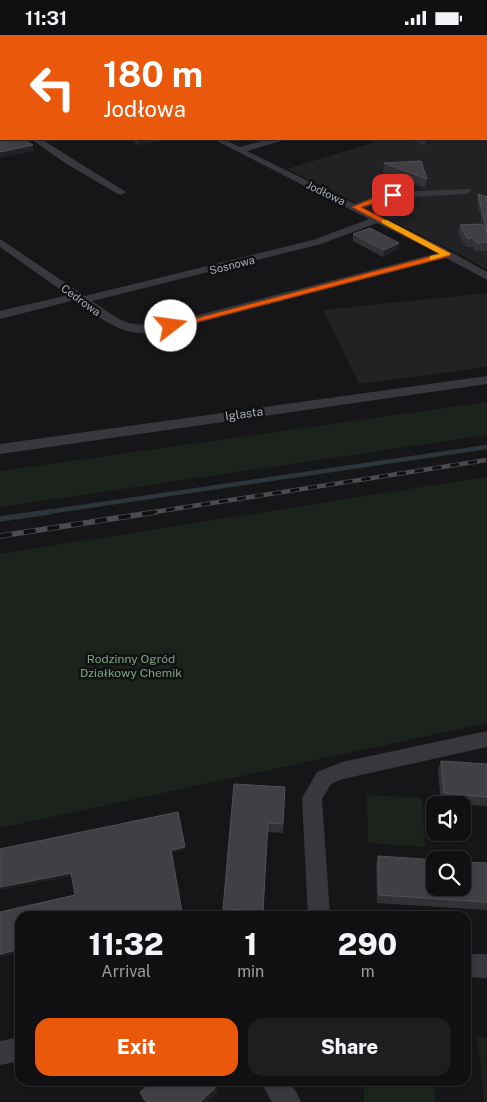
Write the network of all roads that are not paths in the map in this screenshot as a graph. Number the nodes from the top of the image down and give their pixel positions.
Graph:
1 (36, 140) edge
2 (219, 140) edge
3 (274, 140) edge
4 (239, 150) junction
5 (466, 191) dead end
6 (121, 192) dead end
7 (356, 207) junction
8 (378, 219) junction
9 (0, 242) edge
10 (447, 254) junction
11 (487, 277) edge
12 (80, 298) junction
13 (0, 315) edge
14 (487, 380) edge
15 (0, 449) edge
16 (487, 739) edge
17 (319, 911) edge
18 (471, 965) edge
19 (487, 966) edge
20 (15, 1050) edge
21 (0, 1053) edge
22 (276, 1086) edge
23 (288, 1102) edge

1 - 6 street
2 - 4 street, Jodłowa
3 - 4 street
4 - 7 street, Jodłowa
5 - 7 street
7 - 8 street, Jodłowa
8 - 10 street, Jodłowa
8 - 12 street, Sosnowa
9 - 12 street, Cedrowa
10 - 11 street, Jodłowa
10 - 12 street, Cedrowa
12 - 13 street, Sosnowa
14 - 15 street, Iglasta
16 - 17 street
18 - 19 street
20 - 21 street
22 - 23 street

